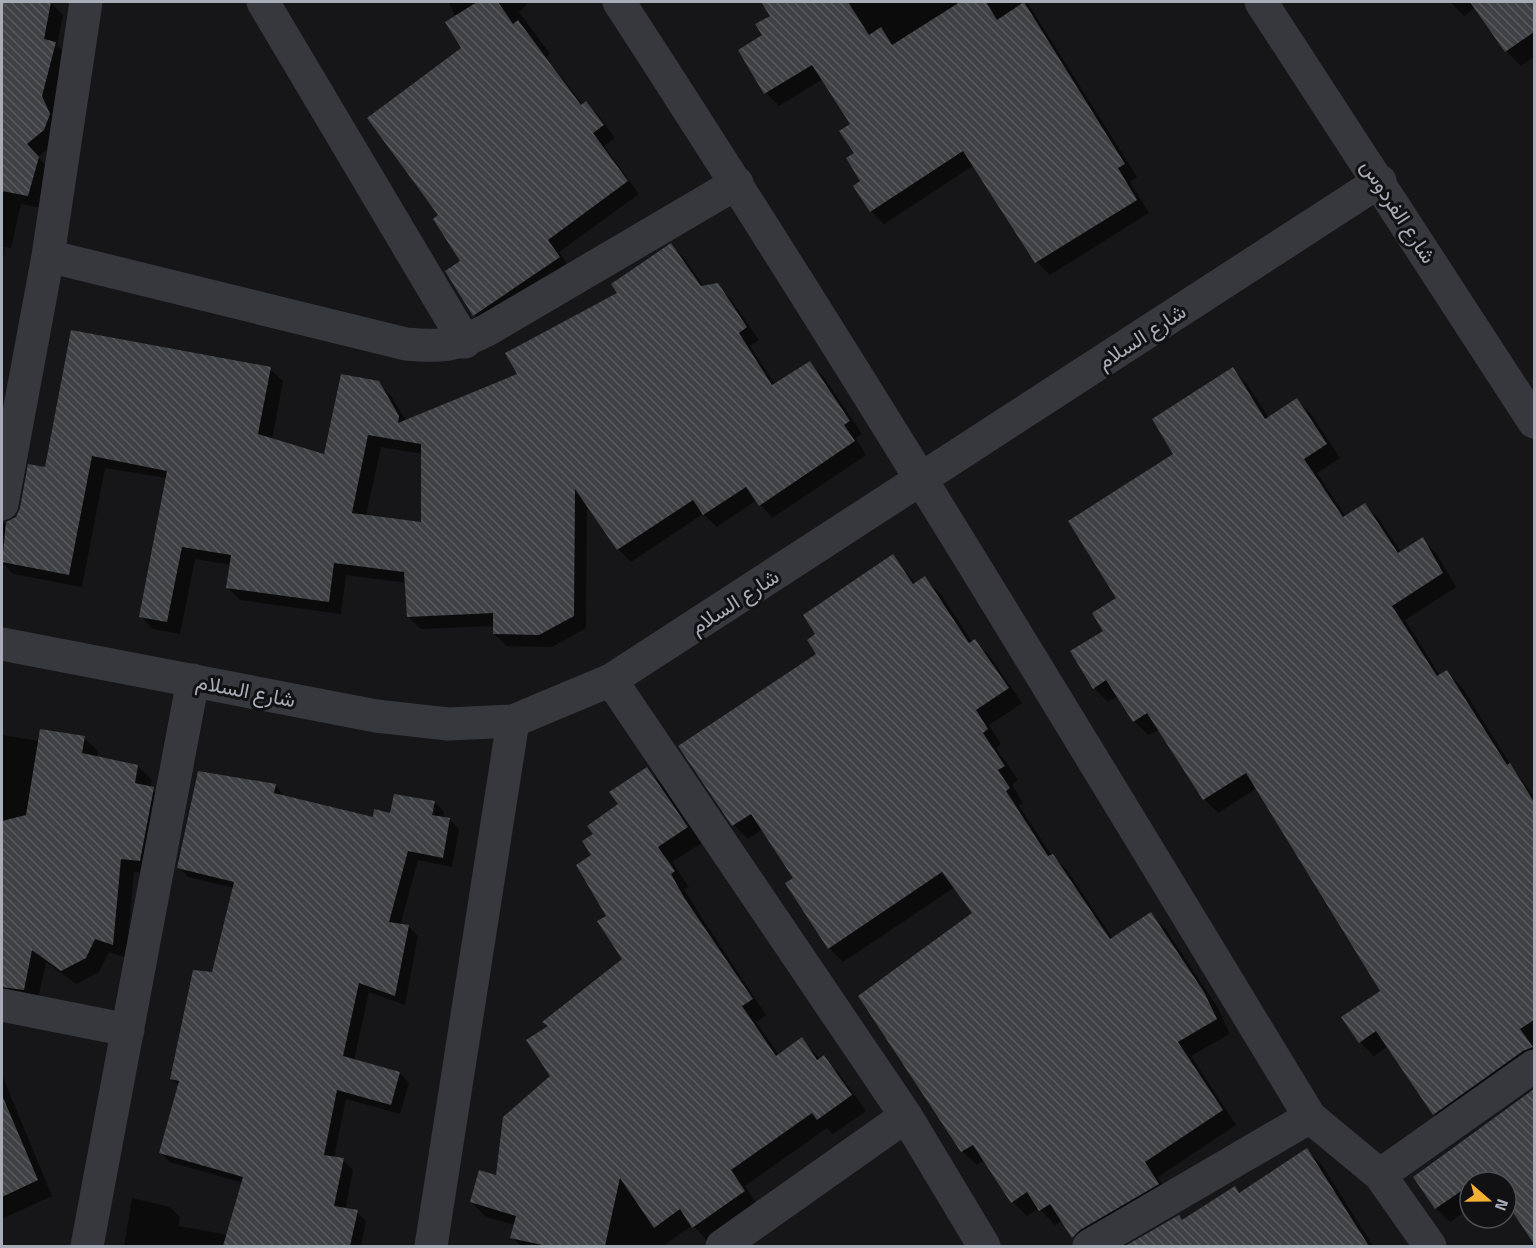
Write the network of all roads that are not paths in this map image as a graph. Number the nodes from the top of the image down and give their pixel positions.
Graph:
1 (86, 2) edge
2 (263, 2) edge
3 (619, 2) edge
4 (1261, 2) edge
5 (1380, 181) junction
6 (737, 183) junction
7 (48, 255) junction
8 (465, 342) junction
9 (1534, 422) edge
10 (922, 479) junction
11 (2, 504) edge
12 (2, 644) edge
13 (193, 680) junction
14 (611, 680) junction
15 (513, 721) junction
16 (2, 1005) edge
17 (128, 1030) junction
18 (1534, 1066) edge
19 (906, 1116) junction
20 (1310, 1117) junction
21 (1380, 1175) junction
22 (87, 1246) edge
23 (431, 1246) edge
24 (722, 1246) edge
25 (984, 1246) edge
26 (1089, 1246) edge
27 (1430, 1246) edge

1 - 7 street
2 - 8 street
3 - 6 street
4 - 5 street, شارع الفردوس
5 - 9 street, شارع الفردوس
5 - 10 street, شارع السلام
6 - 8 street
6 - 10 street
7 - 8 street
7 - 11 street
10 - 14 street, شارع السلام
10 - 20 street
12 - 13 street, شارع السلام
13 - 15 street, شارع السلام
13 - 17 street
14 - 15 street, شارع السلام
14 - 19 street
15 - 23 street
16 - 17 street
17 - 22 street
18 - 21 street
19 - 24 street
19 - 25 street
20 - 21 street
20 - 26 street
21 - 27 street

